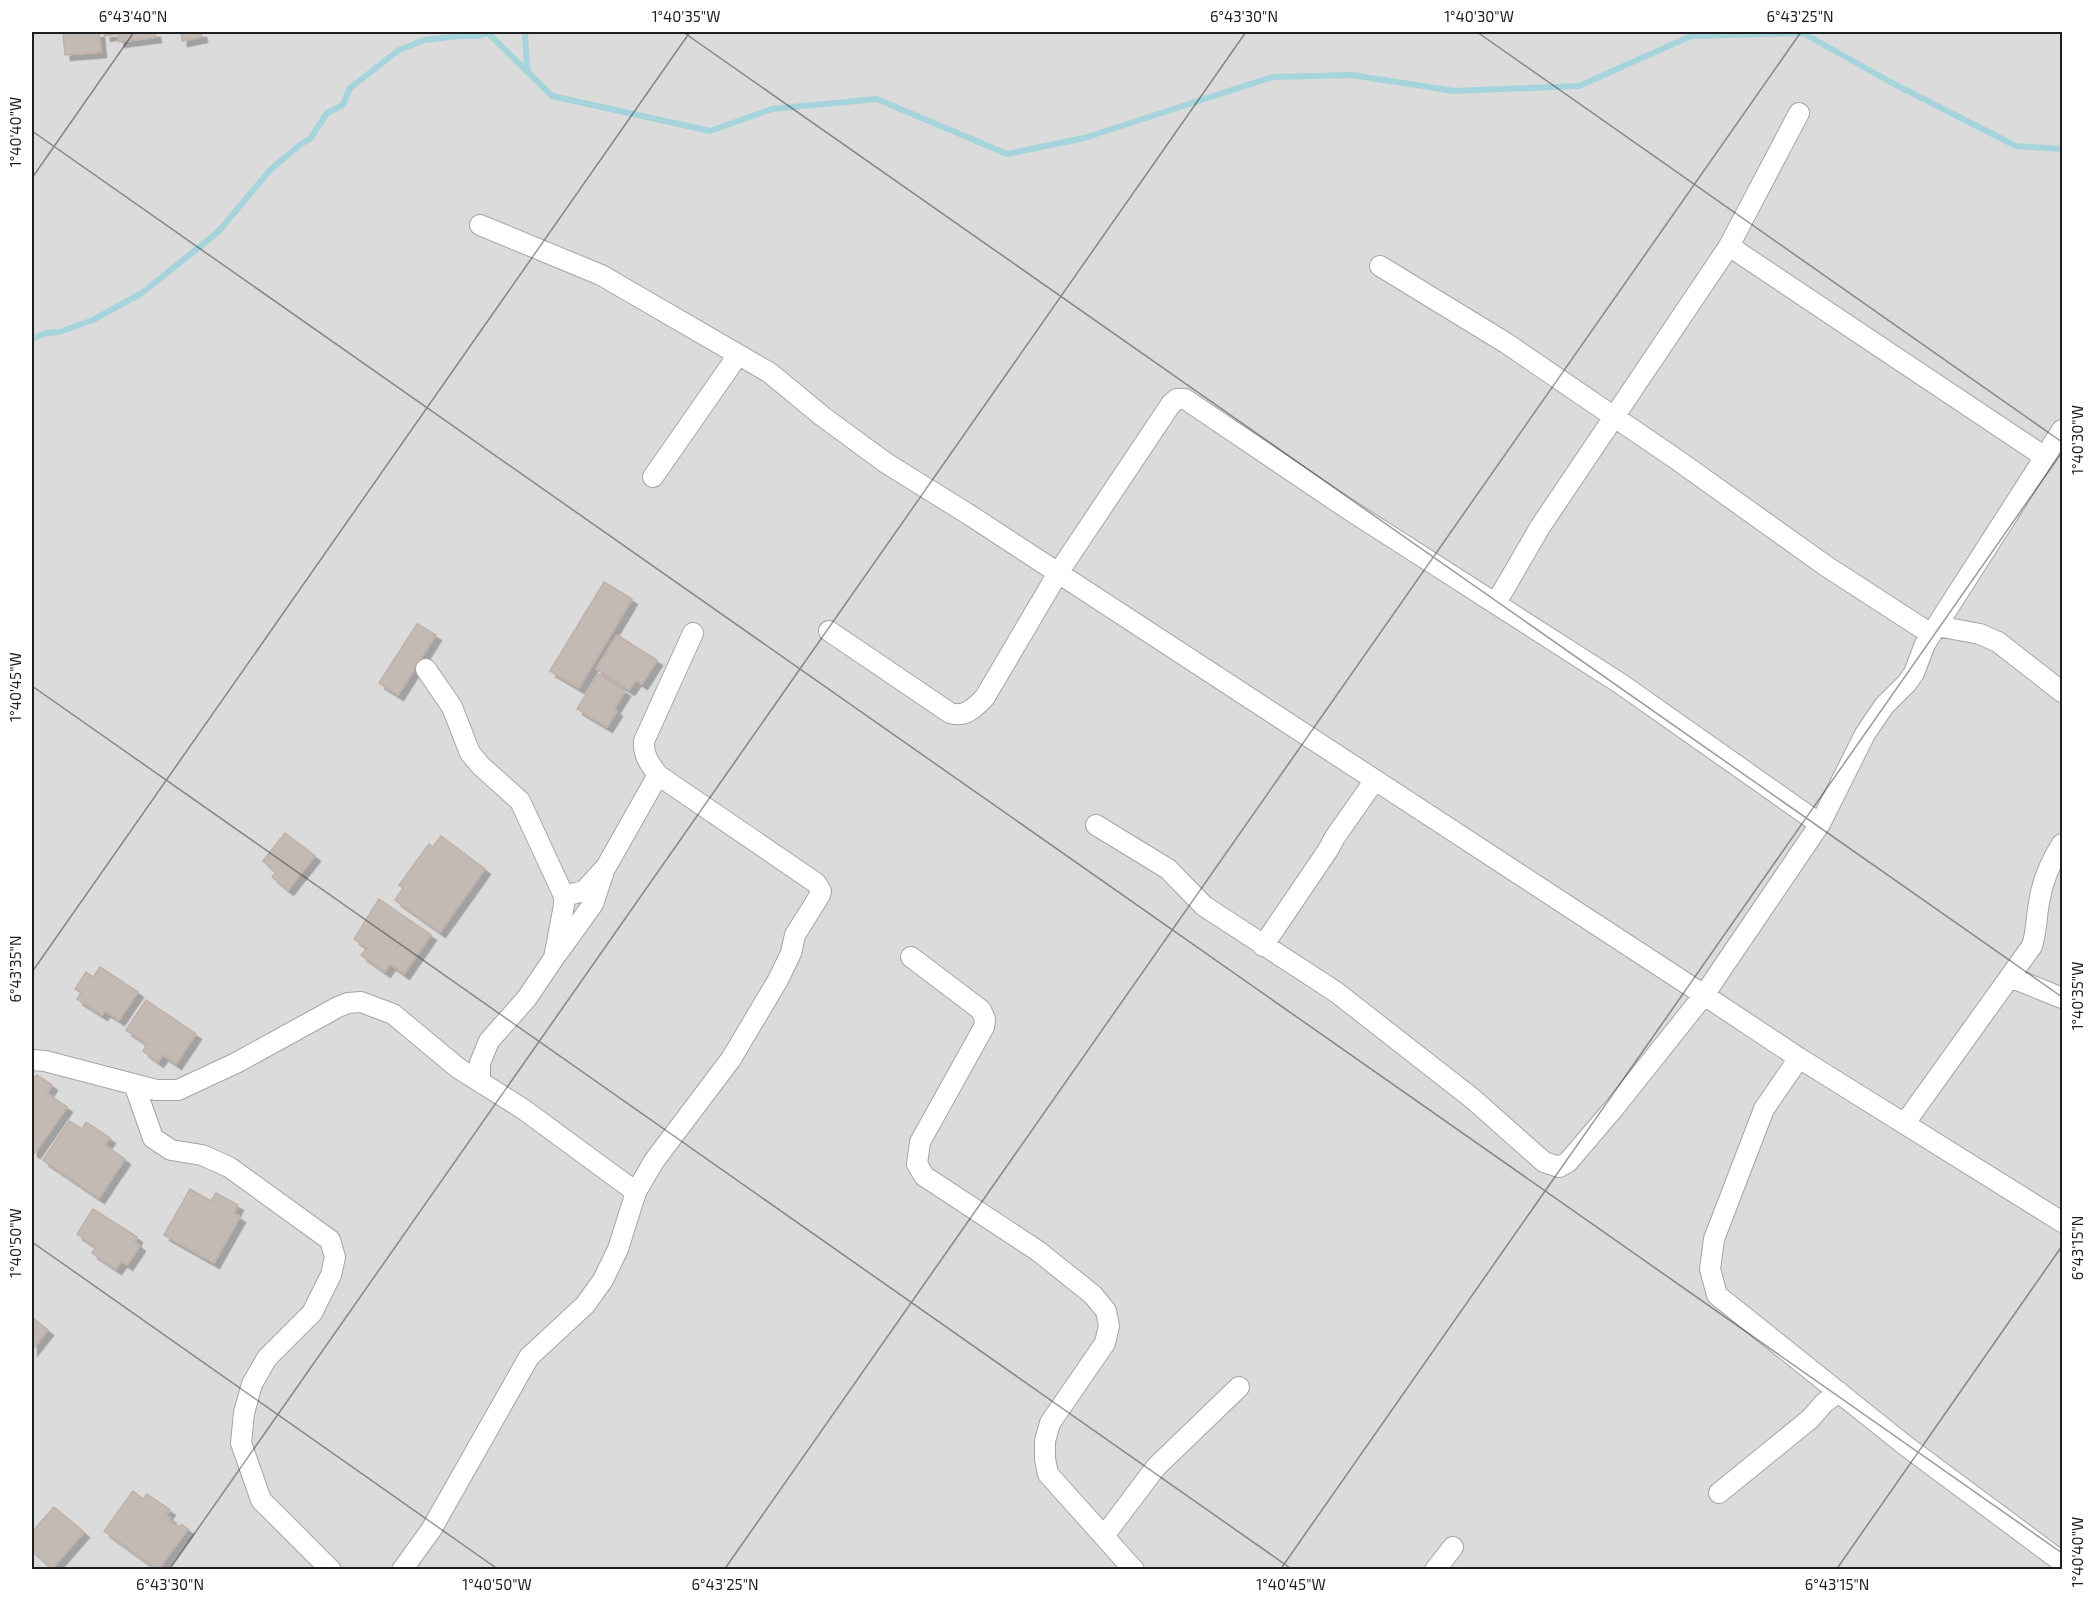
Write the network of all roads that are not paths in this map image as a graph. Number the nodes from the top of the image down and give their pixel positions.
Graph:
1 (1799, 113) dead end
2 (480, 225) dead end
3 (1729, 246) junction
4 (1380, 266) dead end
5 (738, 355) junction
6 (1614, 418) junction
7 (2062, 430) edge
8 (2045, 457) junction
9 (653, 477) dead end
10 (1058, 573) junction
11 (1496, 603) junction
12 (1934, 630) junction
13 (830, 632) dead end
14 (693, 633) dead end
15 (426, 669) dead end
16 (2062, 692) edge
17 (658, 775) junction
18 (1376, 780) junction
19 (1820, 824) junction
20 (1096, 825) dead end
21 (2062, 844) edge
22 (606, 867) junction
23 (564, 896) junction
24 (1263, 946) junction
25 (911, 957) dead end
26 (554, 958) junction
27 (2010, 976) junction
28 (1704, 994) junction
29 (2062, 998) edge
30 (1799, 1058) junction
31 (32, 1060) edge
32 (480, 1082) junction
33 (134, 1084) junction
34 (1905, 1123) junction
35 (636, 1192) junction
36 (2062, 1222) edge
37 (1239, 1387) dead end
38 (1839, 1392) junction
39 (1719, 1493) dead end
40 (1104, 1536) junction
41 (1453, 1547) dead end
42 (2062, 1562) edge
43 (331, 1569) edge
44 (402, 1569) edge
45 (1134, 1569) edge
46 (1435, 1569) edge

1 - 3 street
2 - 5 street
3 - 6 street
3 - 8 street
4 - 6 street
5 - 9 street
5 - 10 street
6 - 11 street
6 - 12 street
7 - 8 street
8 - 12 street
10 - 11 street
10 - 13 street
10 - 18 street
11 - 19 street
12 - 16 street
12 - 19 street
14 - 17 street
15 - 23 street
17 - 22 street
17 - 35 street
18 - 24 street
18 - 28 street
19 - 28 street
20 - 24 street
21 - 27 street
22 - 23 street
22 - 26 street
23 - 26 street
24 - 28 street
25 - 40 street
26 - 32 street
27 - 29 street
27 - 34 street
28 - 30 street
30 - 34 street
30 - 38 street
31 - 33 street
32 - 33 street
32 - 35 street
33 - 43 street
34 - 36 street
35 - 44 street
37 - 40 street
38 - 39 street
38 - 42 street
40 - 45 street
41 - 46 street

